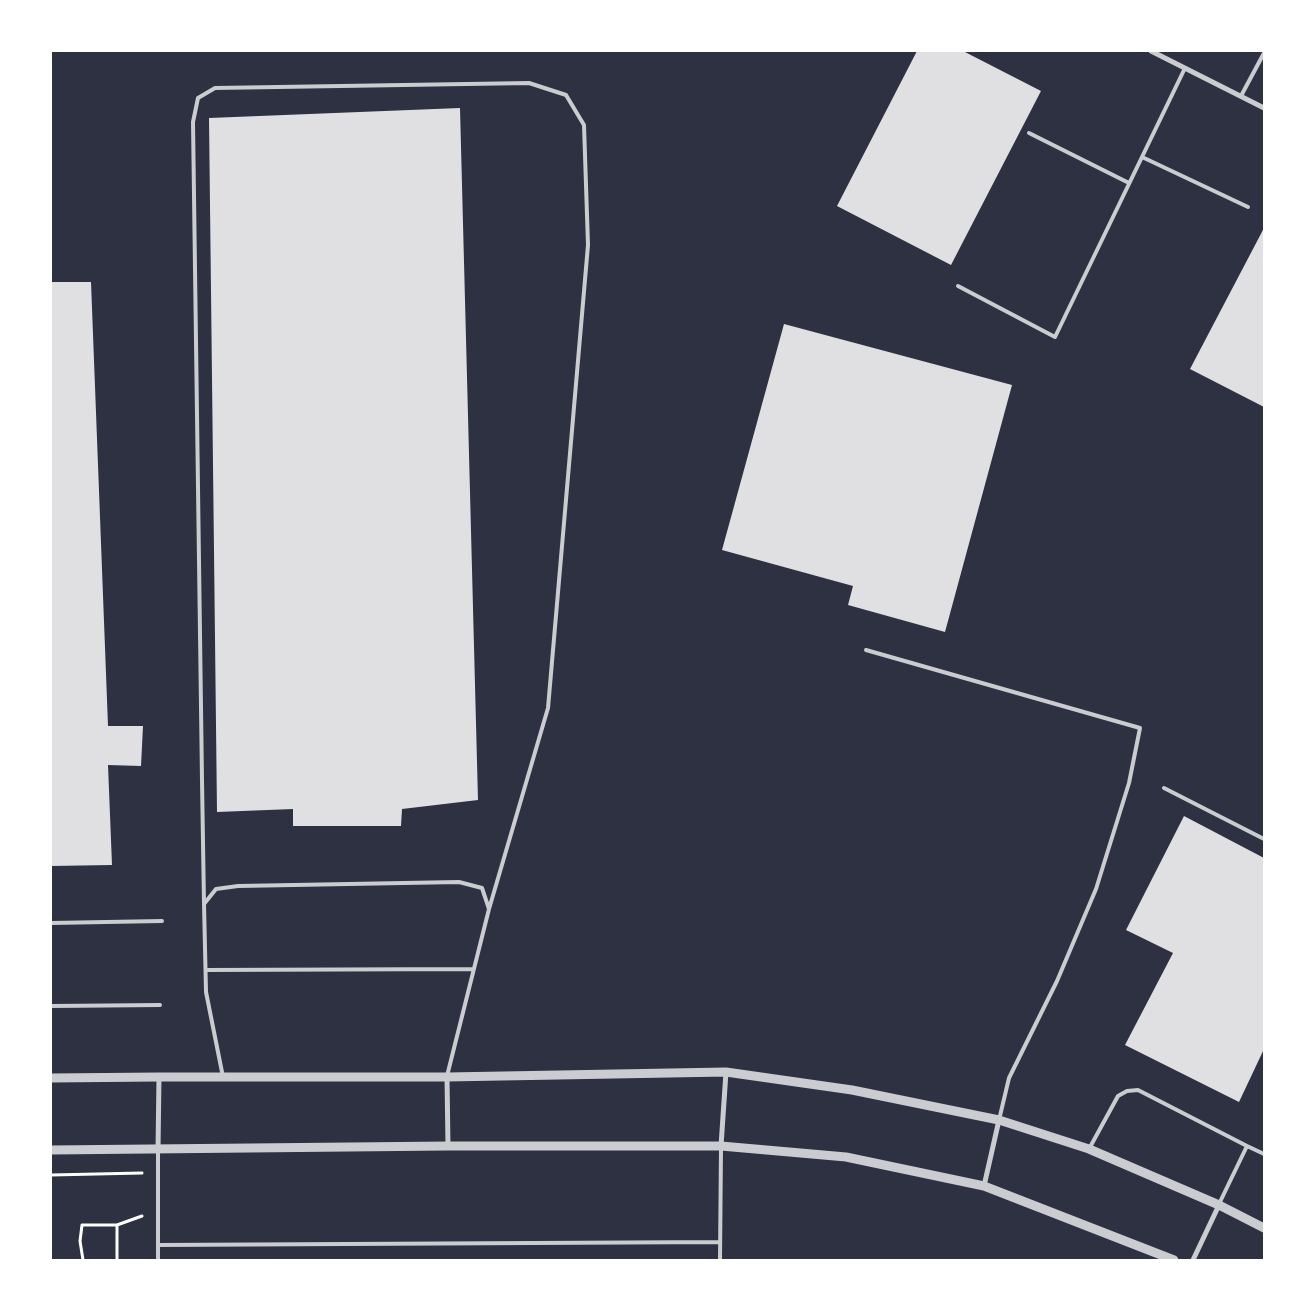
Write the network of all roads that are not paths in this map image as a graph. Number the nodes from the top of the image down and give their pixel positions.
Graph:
1 (1152, 51) edge
2 (1264, 53) edge
3 (1185, 68) junction
4 (1242, 96) junction
5 (1264, 108) edge
6 (1029, 134) dead end
7 (1142, 157) junction
8 (1129, 183) junction
9 (1248, 207) dead end
10 (958, 286) dead end
11 (866, 650) dead end
12 (1164, 788) dead end
13 (1264, 839) edge
14 (204, 904) junction
15 (489, 909) junction
16 (162, 921) dead end
17 (51, 923) edge
18 (474, 969) junction
19 (206, 970) junction
20 (160, 1005) dead end
21 (51, 1006) edge
22 (726, 1072) junction
23 (159, 1076) junction
24 (223, 1076) junction
25 (447, 1077) junction
26 (51, 1078) edge
27 (999, 1120) junction
28 (448, 1146) junction
29 (721, 1146) junction
30 (1247, 1146) junction
31 (1089, 1149) junction
32 (51, 1150) edge
33 (158, 1150) junction
34 (1264, 1154) edge
35 (984, 1186) junction
36 (1218, 1205) junction
37 (1264, 1228) edge
38 (720, 1242) junction
39 (158, 1245) junction
40 (158, 1260) edge
41 (720, 1260) edge
42 (1174, 1260) edge
43 (1193, 1260) edge

1 - 3 street
2 - 4 lane
3 - 4 street
3 - 7 lane
4 - 5 street
6 - 8 lane
7 - 8 lane
7 - 9 lane
8 - 10 lane
11 - 27 lane
12 - 13 lane
14 - 15 lane
14 - 15 lane
14 - 19 lane
15 - 18 lane
16 - 17 lane
18 - 19 lane
18 - 25 lane
19 - 24 lane
20 - 21 lane
22 - 25 street
22 - 27 street
22 - 29 street
23 - 24 street
23 - 26 street
23 - 33 street
24 - 25 street
25 - 28 street
27 - 31 street
27 - 35 street
28 - 29 street
28 - 33 street
29 - 35 street
29 - 38 lane
30 - 31 lane
30 - 34 lane
30 - 36 lane
31 - 36 street
32 - 33 street
33 - 39 lane
35 - 42 street
36 - 37 street
36 - 43 street
38 - 39 lane
38 - 41 lane
39 - 40 lane

